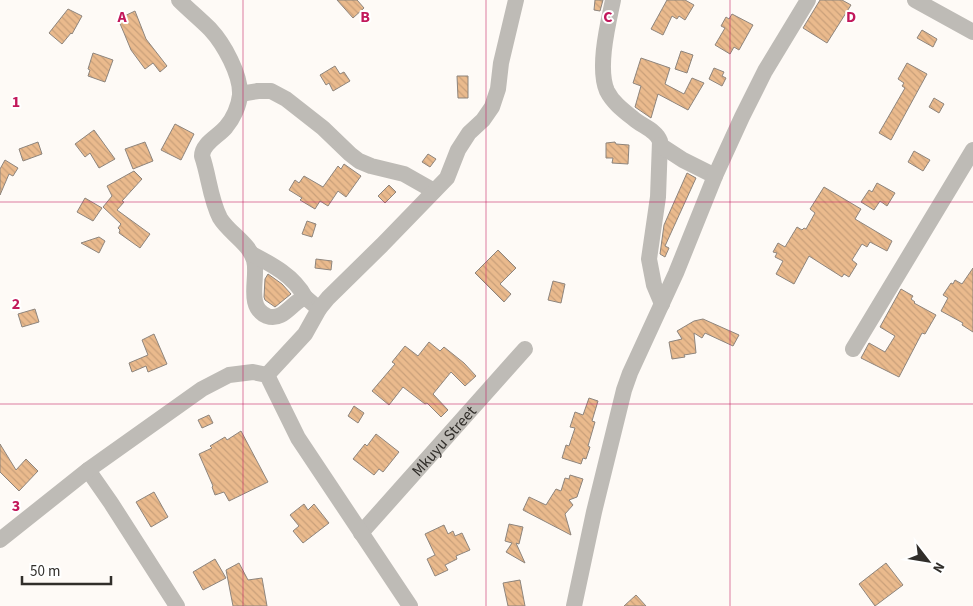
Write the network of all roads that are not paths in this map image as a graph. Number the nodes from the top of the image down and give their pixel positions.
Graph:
1 (179, 0) edge
2 (516, 0) edge
3 (613, 0) edge
4 (808, 0) edge
5 (915, 0) edge
6 (973, 32) edge
7 (240, 94) junction
8 (660, 145) junction
9 (973, 150) edge
10 (715, 176) junction
11 (434, 191) junction
12 (252, 254) junction
13 (306, 297) junction
14 (662, 304) junction
15 (318, 309) junction
16 (525, 349) dead end
17 (853, 349) dead end
18 (267, 375) junction
19 (88, 470) junction
20 (361, 533) junction
21 (0, 540) edge
22 (176, 606) edge
23 (410, 606) edge
24 (574, 606) edge

1 - 7 street
2 - 11 street
3 - 8 street
4 - 10 street
5 - 6 street
7 - 11 street
7 - 12 street
8 - 10 street
8 - 14 street
9 - 17 street
10 - 14 street
11 - 15 street
12 - 13 street
12 - 13 street
13 - 15 street
14 - 24 street
15 - 18 street
16 - 20 street, Mkuyu Street
18 - 19 street
18 - 20 street
19 - 21 street
19 - 22 street
20 - 23 street

